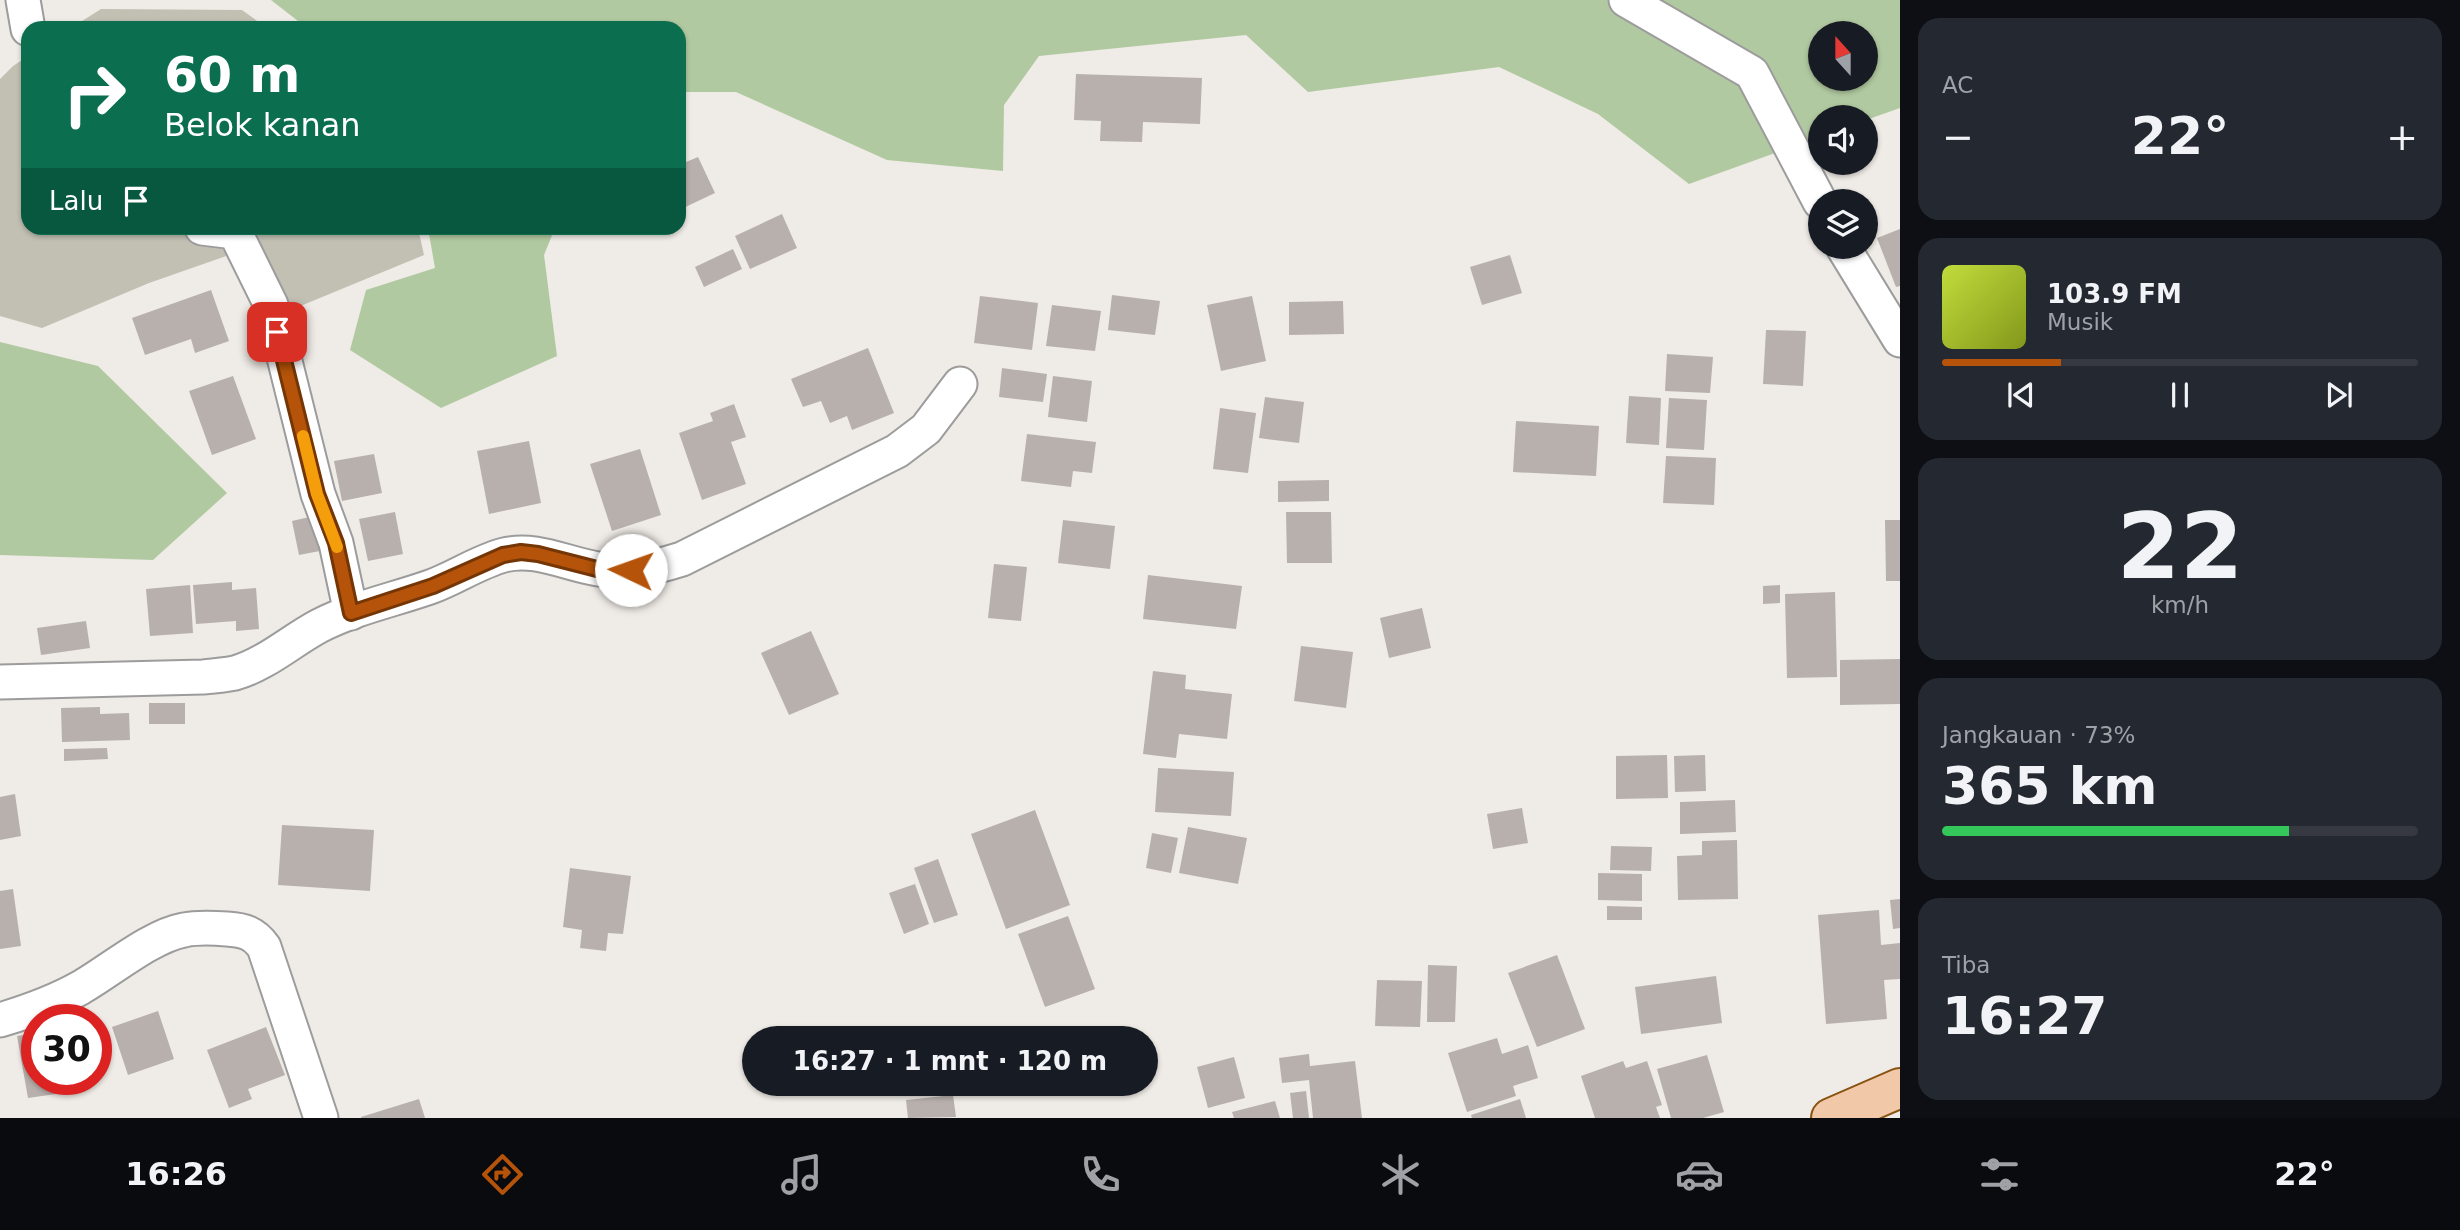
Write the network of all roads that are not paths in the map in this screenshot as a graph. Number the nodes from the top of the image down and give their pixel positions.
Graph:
1 (23, 0) edge
2 (1626, 0) edge
3 (27, 21) edge
4 (1813, 189) edge
5 (236, 235) edge
6 (1850, 259) edge
7 (1900, 340) edge
8 (960, 384) dead end
9 (351, 613) junction
10 (0, 682) edge
11 (0, 1020) edge
12 (1900, 1088) edge
13 (321, 1118) edge
14 (1831, 1118) edge

1 - 3 street
2 - 4 street
5 - 9 street
6 - 7 street
8 - 9 street
9 - 10 street
11 - 13 street
12 - 14 main road

